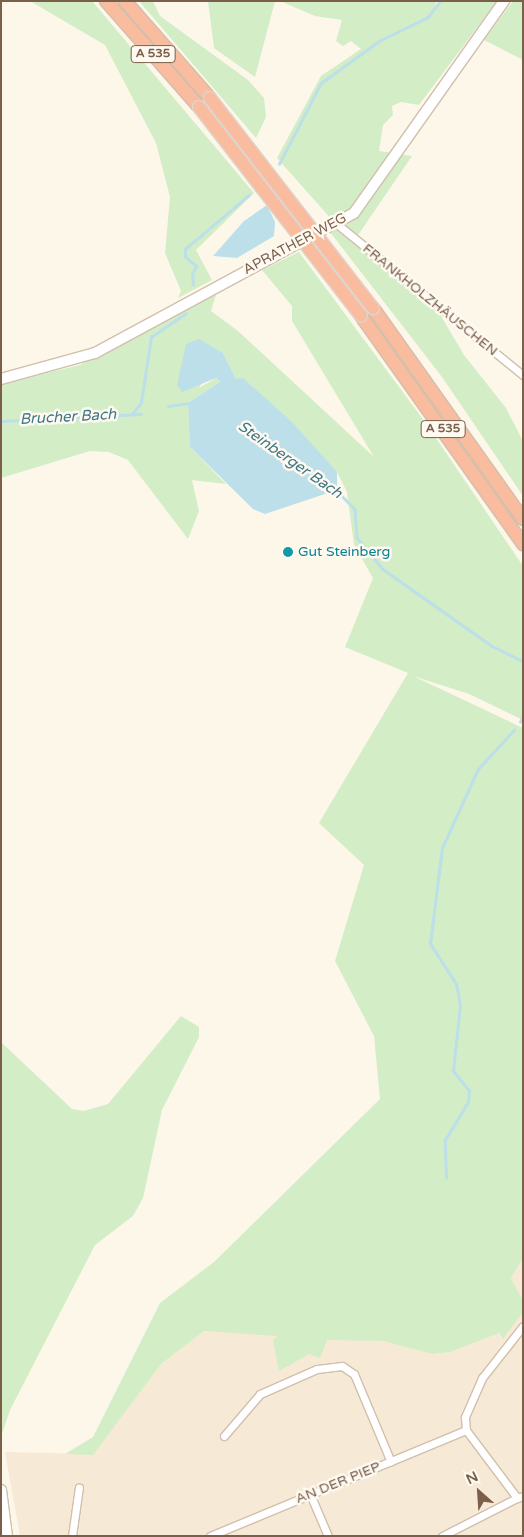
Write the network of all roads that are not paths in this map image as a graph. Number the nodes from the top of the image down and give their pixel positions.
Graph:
1 (106, 1) edge
2 (125, 1) edge
3 (504, 1) edge
4 (337, 224) junction
5 (523, 374) edge
6 (1, 378) edge
7 (523, 519) edge
8 (523, 544) edge
9 (523, 1326) edge
10 (466, 1430) junction
11 (224, 1436) dead end
12 (391, 1462) junction
13 (79, 1487) dead end
14 (1, 1490) edge
15 (310, 1494) junction
16 (520, 1497) edge
17 (7, 1536) edge
18 (72, 1536) edge
19 (210, 1536) edge
20 (328, 1536) edge
21 (442, 1536) edge

1 - 8 highway, A 535, bridge
2 - 7 highway, A 535, bridge
3 - 4 street, APRATHER WEG
4 - 5 street, FRANKHOLZHÄUSCHEN
4 - 6 street, APRATHER WEG
9 - 10 street
10 - 12 street, AN DER PIEP
10 - 16 street
11 - 12 street
12 - 15 street, AN DER PIEP
13 - 18 street
14 - 17 street
15 - 19 street, AN DER PIEP
15 - 20 street
16 - 21 street

